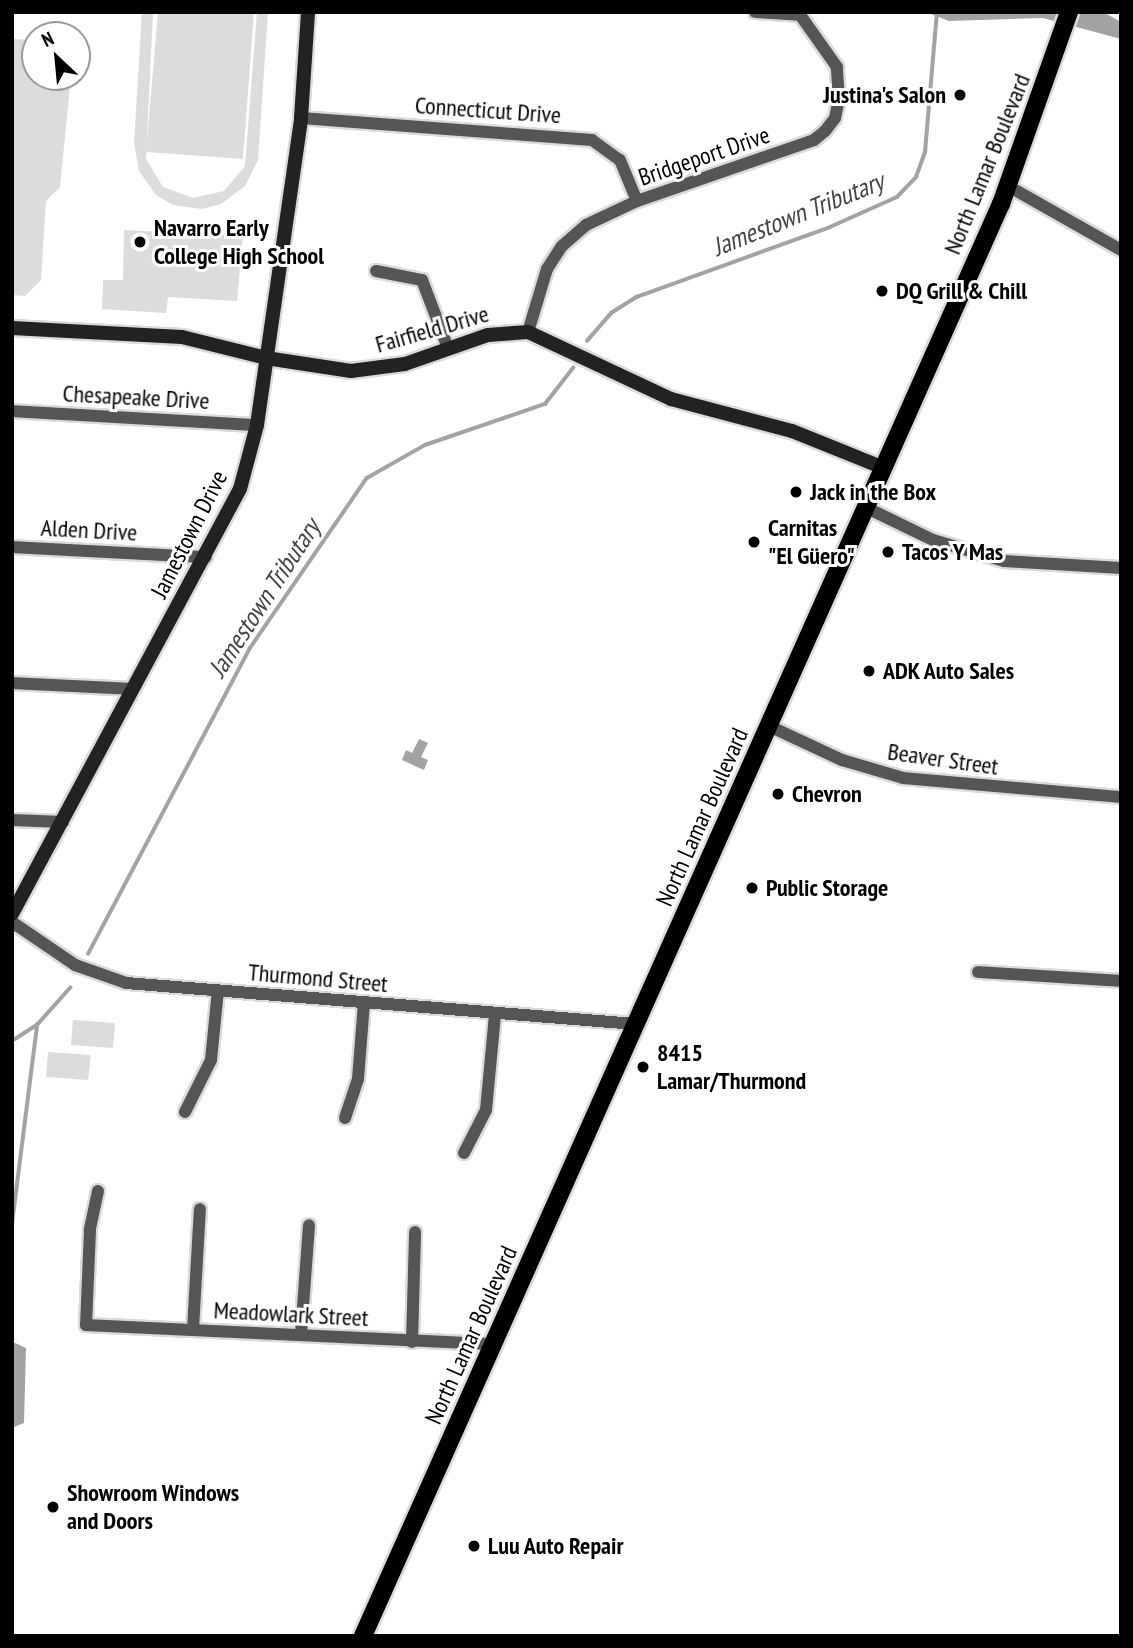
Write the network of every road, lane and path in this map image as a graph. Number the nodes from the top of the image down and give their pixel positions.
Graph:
1 (308, 12) edge
2 (755, 12) edge
3 (1069, 12) edge
4 (799, 14) edge
5 (301, 118) junction
6 (1008, 186) junction
7 (637, 201) junction
8 (1121, 250) edge
9 (376, 271) dead end
10 (12, 328) edge
11 (528, 332) junction
12 (448, 348) junction
13 (266, 358) junction
14 (12, 411) edge
15 (257, 425) junction
16 (884, 468) junction
17 (867, 508) junction
18 (12, 547) edge
19 (206, 557) junction
20 (1121, 568) edge
21 (12, 682) edge
22 (133, 689) junction
23 (769, 726) junction
24 (1121, 797) edge
25 (12, 820) edge
26 (63, 822) junction
27 (12, 914) edge
28 (12, 922) edge
29 (978, 972) dead end
30 (1121, 981) edge
31 (218, 990) junction
32 (364, 1003) junction
33 (495, 1014) junction
34 (636, 1024) junction
35 (185, 1112) dead end
36 (345, 1118) dead end
37 (464, 1153) dead end
38 (98, 1191) dead end
39 (200, 1209) dead end
40 (309, 1225) dead end
41 (415, 1231) dead end
42 (193, 1329) junction
43 (301, 1335) junction
44 (412, 1342) junction
45 (494, 1344) junction
46 (363, 1636) edge

1 - 5 street, Jamestown Drive
2 - 4 street
3 - 6 main road, North Lamar Boulevard
4 - 7 street, Bridgeport Drive
5 - 7 street, Connecticut Drive
5 - 13 street, Jamestown Drive
6 - 8 street
6 - 16 main road, North Lamar Boulevard
7 - 11 street, Bridgeport Drive
9 - 12 street
10 - 13 street, Fairfield Drive
11 - 12 street, Fairfield Drive
11 - 16 street, Fairfield Drive
12 - 13 street, Fairfield Drive
13 - 15 street, Jamestown Drive
14 - 15 street, Chesapeake Drive
15 - 19 street, Jamestown Drive
16 - 17 main road, North Lamar Boulevard
17 - 20 street
17 - 23 main road, North Lamar Boulevard
18 - 19 street, Alden Drive
19 - 22 street, Jamestown Drive
21 - 22 street
22 - 26 street, Jamestown Drive
23 - 24 street, Beaver Street
23 - 34 main road, North Lamar Boulevard
25 - 26 street
26 - 27 street, Jamestown Drive
28 - 31 street, Thurmond Street
29 - 30 street
31 - 32 street, Thurmond Street
31 - 35 street
32 - 33 street, Thurmond Street
32 - 36 street
33 - 34 street, Thurmond Street
33 - 37 street
34 - 45 main road, North Lamar Boulevard
38 - 42 street, Meadowlark Street
39 - 42 street
40 - 43 street
41 - 44 street
42 - 43 street, Meadowlark Street
43 - 44 street, Meadowlark Street
44 - 45 street, Meadowlark Street
45 - 46 main road, North Lamar Boulevard

